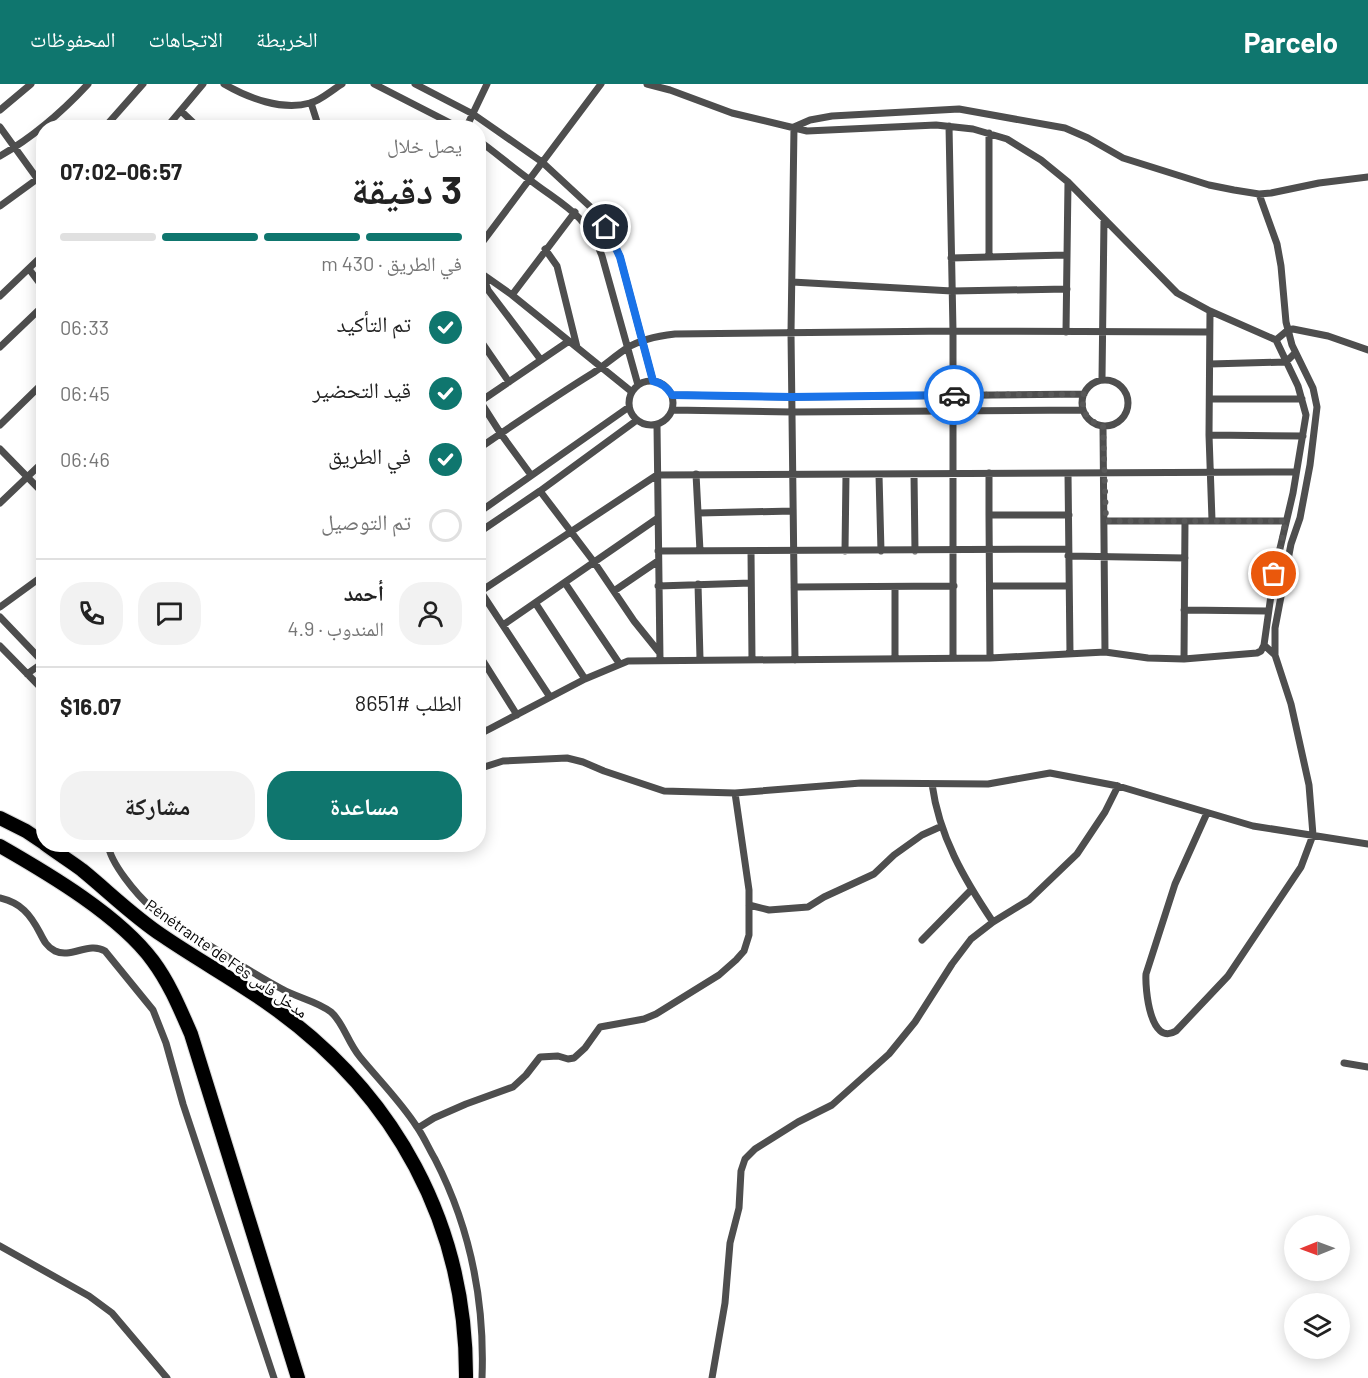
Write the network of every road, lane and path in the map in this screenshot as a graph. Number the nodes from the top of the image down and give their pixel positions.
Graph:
1 (32, 84) edge
2 (88, 84) edge
3 (143, 84) edge
4 (203, 84) edge
5 (224, 84) edge
6 (342, 84) edge
7 (374, 84) edge
8 (414, 84) edge
9 (487, 84) edge
10 (602, 84) edge
11 (647, 84) edge
12 (311, 103) junction
13 (0, 110) edge
14 (181, 111) junction
15 (473, 114) junction
16 (50, 120) edge
17 (111, 120) edge
18 (173, 120) edge
19 (191, 120) edge
20 (316, 120) edge
21 (444, 120) edge
22 (470, 120) edge
23 (482, 120) edge
24 (486, 123) edge
25 (950, 126) junction
26 (0, 127) edge
27 (794, 127) junction
28 (36, 131) edge
29 (989, 133) junction
30 (486, 146) edge
31 (15, 148) junction
32 (0, 156) edge
33 (542, 162) junction
34 (36, 172) edge
35 (1368, 177) edge
36 (36, 179) edge
37 (531, 181) junction
38 (1068, 182) junction
39 (1258, 194) junction
40 (0, 206) edge
41 (575, 212) junction
42 (1104, 219) junction
43 (486, 238) edge
44 (545, 249) junction
45 (1066, 255) junction
46 (989, 256) junction
47 (951, 258) junction
48 (36, 262) edge
49 (29, 269) junction
50 (486, 276) edge
51 (36, 278) edge
52 (792, 282) junction
53 (486, 286) edge
54 (1067, 289) junction
55 (952, 291) junction
56 (512, 295) junction
57 (0, 296) edge
58 (1210, 311) junction
59 (36, 313) edge
60 (1288, 330) junction
61 (953, 331) junction
62 (1066, 332) junction
63 (1209, 332) junction
64 (791, 333) junction
65 (1102, 333) junction
66 (1276, 340) junction
67 (569, 341) junction
68 (642, 341) junction
69 (0, 347) edge
70 (577, 347) junction
71 (628, 348) junction
72 (486, 349) edge
73 (1368, 351) edge
74 (1295, 353) junction
75 (541, 360) junction
76 (1287, 362) junction
77 (1210, 364) junction
78 (602, 367) junction
79 (1102, 379) junction
80 (653, 381) junction
81 (509, 382) junction
82 (635, 388) junction
83 (36, 390) edge
84 (1084, 394) junction
85 (672, 395) junction
86 (952, 395) junction
87 (486, 397) edge
88 (792, 397) junction
89 (1210, 399) junction
90 (1302, 399) junction
91 (629, 407) junction
92 (672, 410) junction
93 (1083, 410) junction
94 (486, 412) edge
95 (792, 412) junction
96 (953, 412) junction
97 (637, 420) junction
98 (0, 425) edge
99 (657, 425) junction
100 (1103, 426) junction
101 (501, 434) junction
102 (1209, 435) junction
103 (1303, 436) junction
104 (486, 444) edge
105 (0, 449) edge
106 (36, 469) edge
107 (1211, 472) junction
108 (1296, 472) junction
109 (953, 473) junction
110 (989, 473) junction
111 (1068, 473) junction
112 (1104, 473) junction
113 (696, 474) junction
114 (914, 474) junction
115 (531, 475) junction
116 (657, 475) junction
117 (792, 475) junction
118 (846, 475) junction
119 (879, 475) junction
120 (27, 477) junction
121 (36, 486) edge
122 (540, 491) junction
123 (0, 503) edge
124 (486, 507) edge
125 (793, 511) junction
126 (699, 513) junction
127 (989, 515) junction
128 (1069, 515) junction
129 (658, 518) junction
130 (1212, 520) junction
131 (1106, 521) junction
132 (1185, 521) junction
133 (1286, 521) junction
134 (486, 528) edge
135 (571, 532) junction
136 (793, 550) junction
137 (990, 550) junction
138 (658, 551) junction
139 (700, 551) junction
140 (751, 551) junction
141 (845, 551) junction
142 (881, 551) junction
143 (915, 551) junction
144 (954, 551) junction
145 (1068, 552) junction
146 (1105, 556) junction
147 (1185, 558) junction
148 (658, 561) junction
149 (594, 562) junction
150 (36, 581) edge
151 (565, 583) junction
152 (750, 583) junction
153 (698, 585) junction
154 (658, 586) junction
155 (954, 586) junction
156 (990, 586) junction
157 (1068, 586) junction
158 (486, 587) edge
159 (794, 587) junction
160 (895, 587) junction
161 (614, 591) junction
162 (486, 601) edge
163 (536, 604) junction
164 (0, 607) edge
165 (1184, 610) junction
166 (1267, 611) junction
167 (0, 617) edge
168 (503, 625) junction
169 (1264, 645) junction
170 (0, 646) edge
171 (1106, 652) junction
172 (1070, 654) junction
173 (36, 655) edge
174 (1275, 655) junction
175 (659, 656) junction
176 (895, 658) junction
177 (953, 658) junction
178 (990, 658) junction
179 (700, 659) junction
180 (1184, 659) junction
181 (752, 660) junction
182 (795, 660) junction
183 (619, 663) junction
184 (486, 665) edge
185 (36, 667) edge
186 (27, 674) junction
187 (585, 679) junction
188 (36, 683) edge
189 (550, 697) junction
190 (518, 715) junction
191 (486, 731) edge
192 (486, 766) edge
193 (932, 784) junction
194 (1118, 786) junction
195 (735, 793) junction
196 (1208, 813) junction
197 (0, 818) edge
198 (942, 826) junction
199 (1313, 835) junction
200 (36, 838) edge
201 (1368, 844) edge
202 (0, 846) edge
203 (56, 852) edge
204 (110, 852) edge
205 (971, 890) junction
206 (0, 898) edge
207 (749, 905) junction
208 (993, 922) junction
209 (922, 940) dead end
210 (1344, 1063) dead end
211 (1368, 1067) edge
212 (418, 1128) junction
213 (0, 1246) edge
214 (167, 1378) edge
215 (274, 1378) edge
216 (298, 1378) edge
217 (466, 1378) edge
218 (482, 1378) edge
219 (712, 1378) edge

1 - 13 street
2 - 16 street
3 - 17 street
4 - 14 street
5 - 12 street
6 - 12 street
7 - 21 street
8 - 15 street
9 - 15 street
10 - 33 street
11 - 27 street
12 - 20 street
14 - 18 street
14 - 19 street
15 - 22 street
15 - 23 street
24 - 33 street
25 - 27 street
25 - 29 street
25 - 47 street
26 - 31 street
27 - 39 street
27 - 52 street
28 - 31 street
29 - 38 street
29 - 46 street
30 - 37 street
31 - 32 street
31 - 34 street
33 - 37 street
33 - 68 street
35 - 39 street
36 - 40 street
37 - 41 street
37 - 43 street
38 - 42 street
38 - 45 street
39 - 60 street
41 - 44 street
41 - 71 street
42 - 58 street
42 - 65 street
44 - 56 street
44 - 70 street
45 - 46 street
45 - 54 street
46 - 47 street
47 - 55 street
48 - 49 street
49 - 51 street
49 - 57 street
50 - 56 street
52 - 55 street
52 - 64 street
53 - 75 street
54 - 55 street
54 - 62 street
55 - 61 street
56 - 67 street
58 - 63 street
58 - 66 street
59 - 69 street
60 - 66 street
60 - 73 street
60 - 74 street
61 - 62 street
61 - 64 street
61 - 86 street
62 - 65 street
63 - 65 street
63 - 77 street
64 - 68 street
64 - 88 street
65 - 79 street
66 - 76 street
67 - 70 street
67 - 75 street
68 - 71 street
68 - 80 street
70 - 78 street
71 - 78 street
71 - 82 street
72 - 81 street
74 - 76 street
74 - 174 street
75 - 81 street
76 - 77 street
76 - 90 street
77 - 89 street
78 - 82 street
78 - 101 street
79 - 84 street
79 - 100 street
80 - 82 street
80 - 85 street
81 - 87 street
82 - 91 street
83 - 98 street
84 - 86 street
84 - 93 street
85 - 88 street
85 - 92 street
86 - 88 street
86 - 96 street
88 - 95 street
89 - 90 street
89 - 102 street
90 - 103 street
91 - 97 street
91 - 115 street
92 - 95 street
92 - 99 street
93 - 96 street
93 - 100 street
94 - 101 street
95 - 96 street
95 - 117 street
96 - 109 street
97 - 99 street
97 - 122 street
99 - 116 street
100 - 112 street
101 - 104 street
101 - 115 street
102 - 103 street
102 - 107 street
103 - 108 street
105 - 120 street
106 - 120 street
107 - 108 street
107 - 112 street
107 - 130 street
108 - 133 street
109 - 110 street
109 - 114 street
109 - 144 street
110 - 111 street
110 - 127 street
111 - 112 street
111 - 128 street
112 - 131 street
113 - 116 street
113 - 117 street
113 - 126 street
114 - 119 street
114 - 143 street
115 - 124 street
116 - 129 street
116 - 135 street
117 - 118 street
117 - 125 street
118 - 119 street
118 - 141 street
119 - 142 street
120 - 121 street
120 - 123 street
122 - 134 street
122 - 135 street
125 - 126 street
125 - 136 street
126 - 139 street
127 - 128 street
127 - 137 street
128 - 145 street
129 - 138 street
129 - 149 street
130 - 132 street
130 - 133 street
131 - 132 street
131 - 146 street
132 - 147 street
133 - 166 street
135 - 149 street
135 - 158 street
136 - 140 street
136 - 141 street
136 - 159 street
137 - 144 street
137 - 145 street
137 - 156 street
138 - 139 street
138 - 148 street
139 - 140 street
140 - 152 street
141 - 142 street
142 - 143 street
143 - 144 street
144 - 155 street
145 - 146 street
145 - 157 street
146 - 147 street
146 - 171 street
147 - 165 street
148 - 154 street
148 - 161 street
149 - 151 street
149 - 161 street
150 - 164 street
151 - 163 street
151 - 183 street
152 - 153 street
152 - 181 street
153 - 154 street
153 - 179 street
154 - 175 street
155 - 160 street
155 - 177 street
156 - 157 street
156 - 178 street
157 - 172 street
159 - 160 street
159 - 182 street
160 - 176 street
161 - 175 street
162 - 168 street
163 - 168 street
163 - 187 street
165 - 166 street
165 - 180 street
166 - 169 street
167 - 173 street
168 - 189 street
169 - 174 street
169 - 180 street
170 - 186 street
171 - 172 street
171 - 180 street
172 - 178 street
174 - 199 street
175 - 179 street
175 - 183 street
176 - 177 street
176 - 182 street
177 - 178 street
179 - 181 street
181 - 182 street
183 - 187 street
184 - 190 street
185 - 186 street
186 - 188 street
187 - 189 street
189 - 190 street
190 - 191 street
192 - 195 street
193 - 194 street
193 - 195 street
193 - 198 street
194 - 196 street
194 - 208 street
195 - 207 street
196 - 199 street
196 - 199 street
197 - 200 highway, Pénétrante de Fès مدخل فاس
198 - 205 street
198 - 207 street
199 - 201 street
202 - 216 highway
203 - 217 highway, Pénétrante de Fès مدخل فاس
204 - 212 street
205 - 208 street
205 - 209 street
206 - 215 street
207 - 212 street
208 - 219 street
210 - 211 street
212 - 218 street
213 - 214 street

